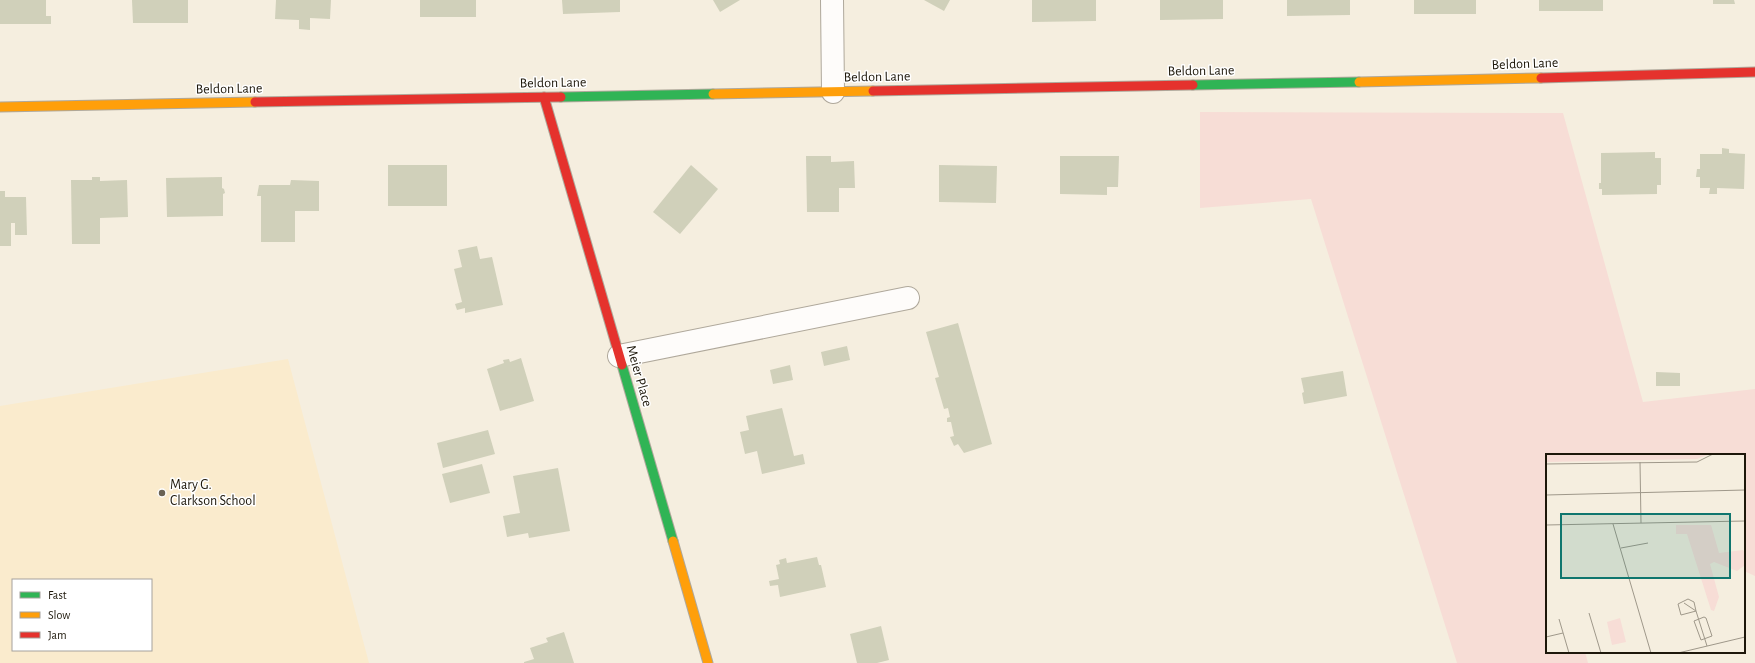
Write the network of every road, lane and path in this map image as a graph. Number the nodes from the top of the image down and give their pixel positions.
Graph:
1 (832, 0) edge
2 (1755, 72) edge
3 (833, 92) junction
4 (544, 97) junction
5 (0, 107) edge
6 (908, 298) dead end
7 (619, 356) junction
8 (708, 663) edge

1 - 3 street
2 - 3 street, Beldon Lane
3 - 4 street, Beldon Lane
4 - 5 street, Beldon Lane
4 - 7 street, Meier Place
6 - 7 street
7 - 8 street, Meier Place

